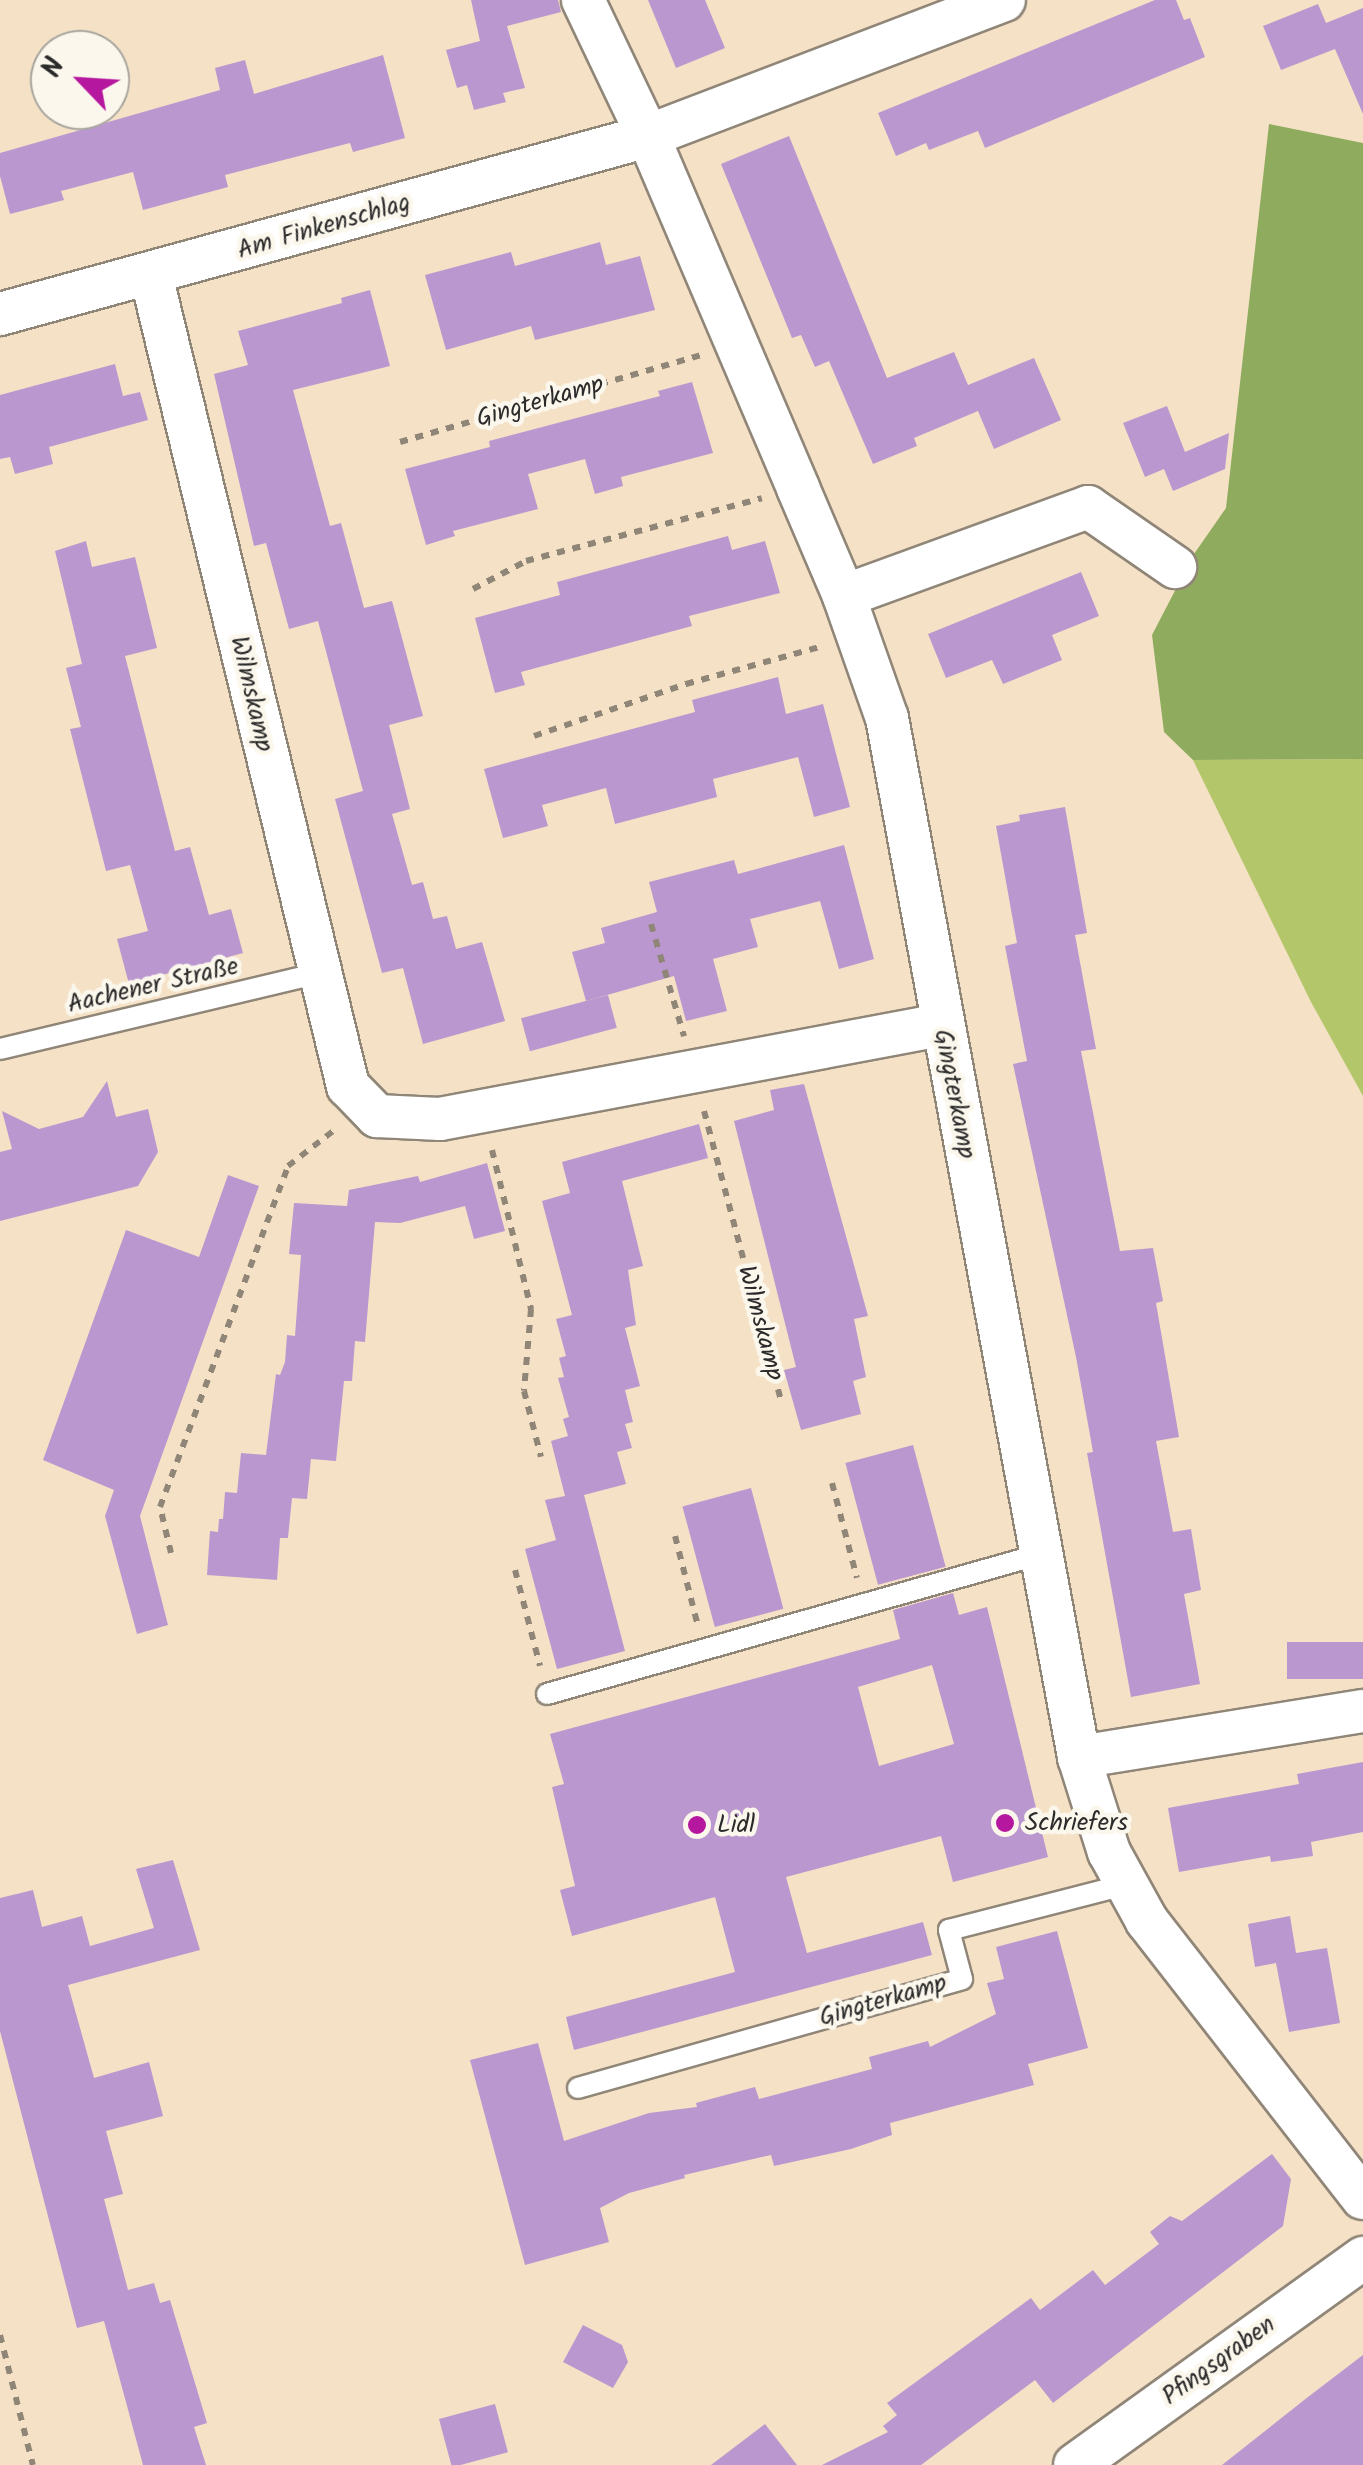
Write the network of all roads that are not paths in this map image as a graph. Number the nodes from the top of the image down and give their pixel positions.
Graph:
1 (583, 0) edge
2 (1004, 0) edge
3 (648, 136) junction
4 (151, 275) junction
5 (0, 314) edge
6 (1176, 568) dead end
7 (844, 596) junction
8 (318, 973) junction
9 (941, 1025) junction
10 (0, 1049) edge
11 (1041, 1554) junction
12 (547, 1694) road end
13 (1363, 1711) edge
14 (1079, 1757) junction
15 (1128, 1884) junction
16 (578, 2088) dead end
17 (1363, 2198) edge
18 (1363, 2258) edge
19 (1075, 2465) edge

1 - 3 street
2 - 3 street, Am Finkenschlag
3 - 4 street, Am Finkenschlag
3 - 7 street, Gingterkamp
4 - 5 street, Am Finkenschlag
4 - 8 street, Wilmskamp
6 - 7 street
7 - 9 street, Gingterkamp
8 - 9 street, Wilmskamp
8 - 10 lane, Aachener Straße
9 - 11 street, Gingterkamp
11 - 12 lane
11 - 14 street, Gingterkamp
13 - 14 street
14 - 15 street, Gingterkamp
15 - 16 lane, Gingterkamp
15 - 17 street, Gingterkamp
18 - 19 street, Pfingsgraben

